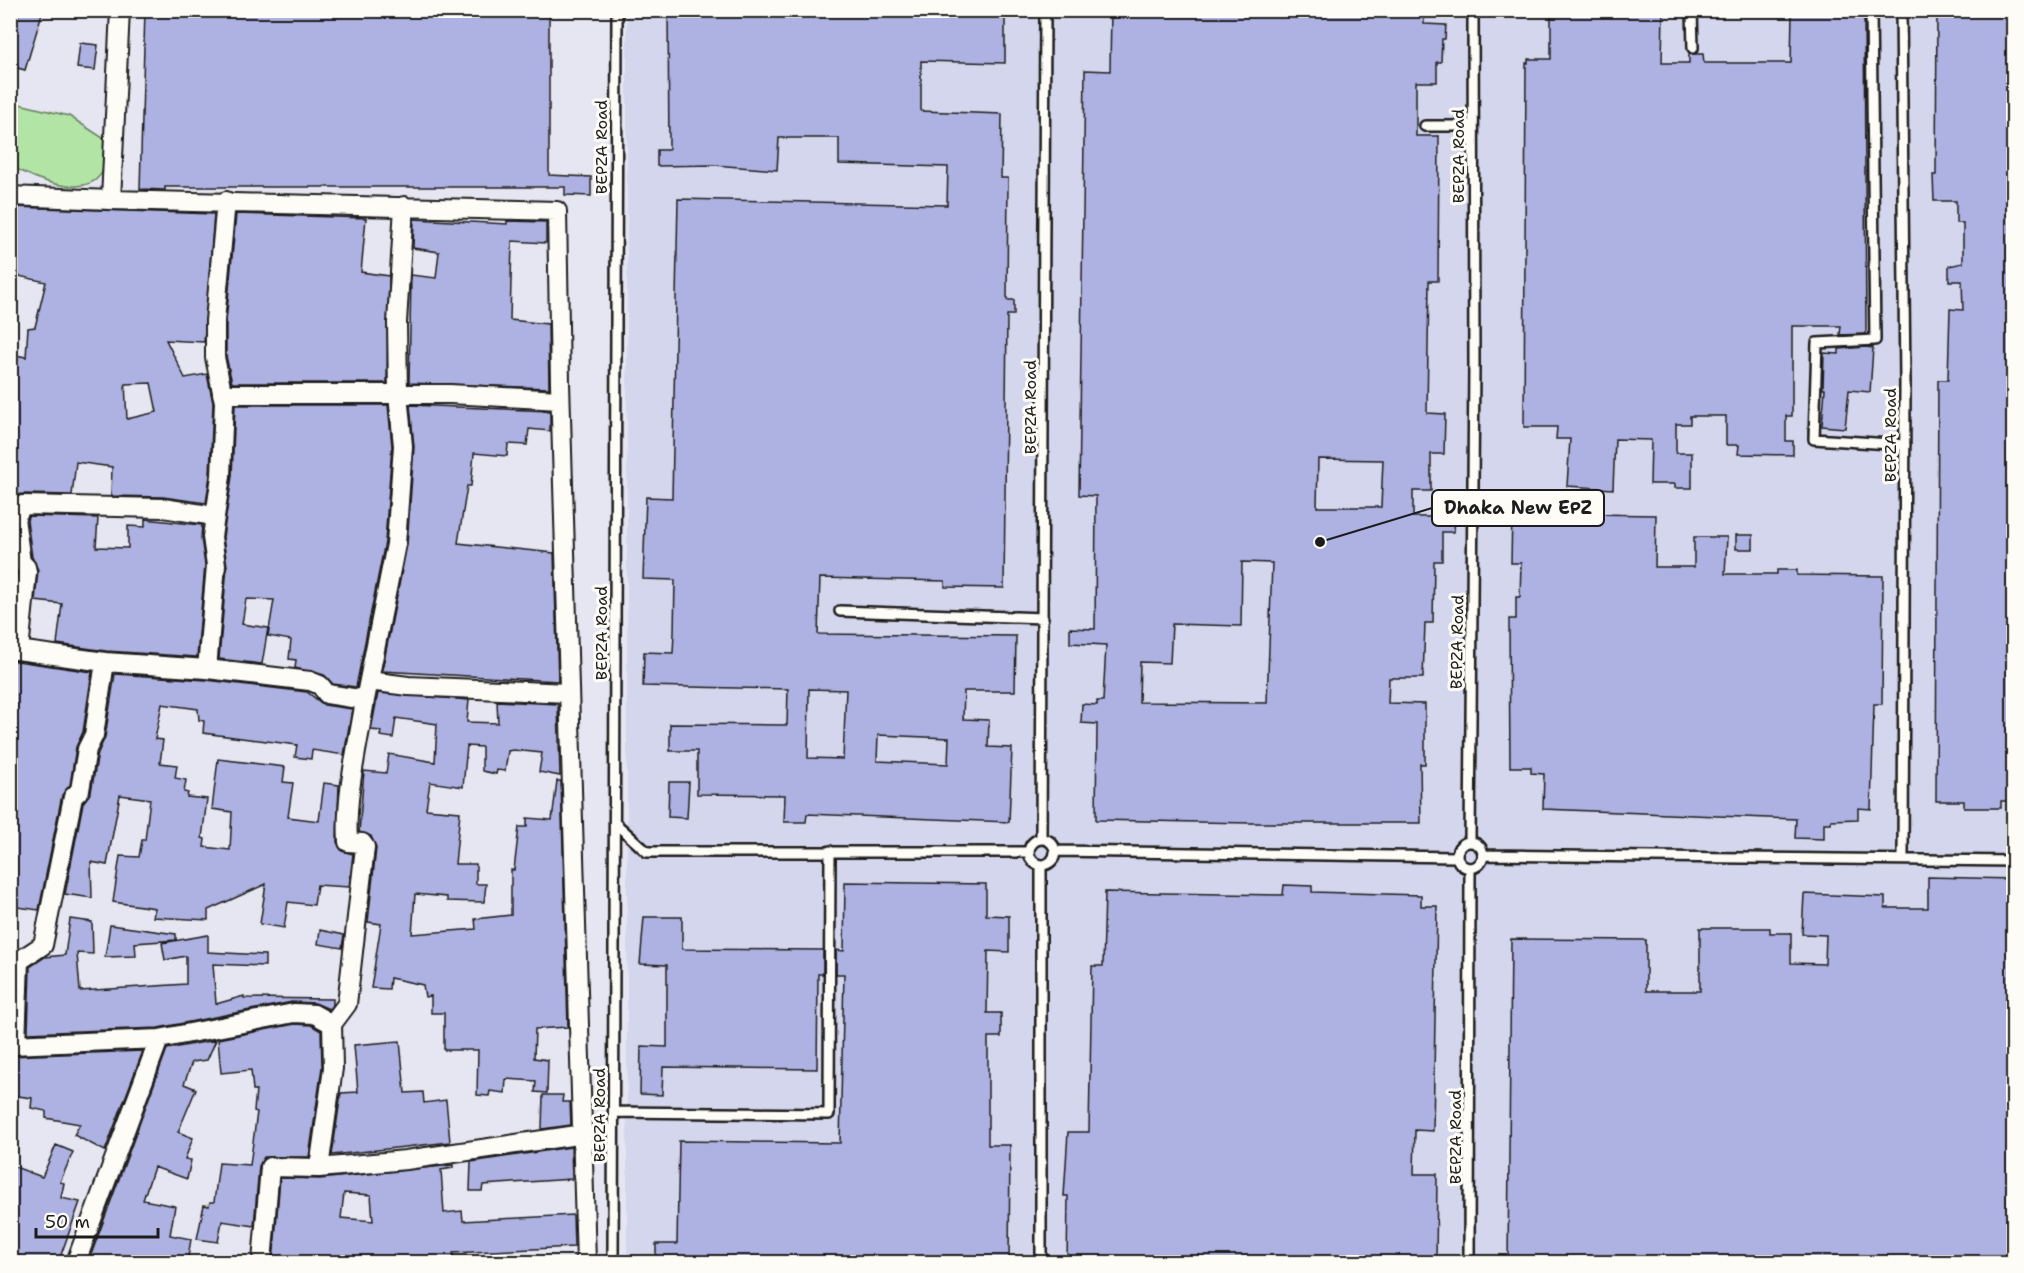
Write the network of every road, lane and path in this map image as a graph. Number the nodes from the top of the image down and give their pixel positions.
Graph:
1 (120, 10) edge
2 (616, 10) edge
3 (1045, 10) edge
4 (1473, 10) edge
5 (1692, 10) edge
6 (1871, 10) edge
7 (1901, 10) edge
8 (1693, 48) dead end
9 (1425, 126) dead end
10 (1472, 126) junction
11 (10, 196) edge
12 (111, 200) junction
13 (226, 201) junction
14 (404, 206) junction
15 (222, 394) junction
16 (398, 394) junction
17 (560, 400) junction
18 (1905, 445) junction
19 (215, 516) junction
20 (840, 611) dead end
21 (1043, 618) junction
22 (15, 650) edge
23 (105, 662) junction
24 (207, 669) junction
25 (369, 681) junction
26 (568, 693) junction
27 (365, 700) junction
28 (615, 823) junction
29 (1041, 839) junction
30 (1470, 841) junction
31 (1055, 850) junction
32 (830, 851) junction
33 (1029, 852) junction
34 (1483, 855) junction
35 (1456, 857) junction
36 (1903, 859) junction
37 (2013, 861) edge
38 (1041, 865) junction
39 (1470, 868) junction
40 (332, 1024) junction
41 (159, 1039) junction
42 (13, 1045) edge
43 (614, 1112) junction
44 (584, 1134) junction
45 (319, 1168) junction
46 (76, 1263) edge
47 (262, 1263) edge
48 (586, 1263) edge
49 (613, 1263) edge
50 (1041, 1263) edge
51 (1469, 1263) edge

1 - 12 street
2 - 28 lane, BEPZA Road
3 - 21 lane, BEPZA Road
4 - 10 lane, BEPZA Road
5 - 8 lane
6 - 18 lane
7 - 18 lane, BEPZA Road
9 - 10 lane
10 - 30 lane, BEPZA Road
11 - 12 street
12 - 13 street
13 - 14 street
13 - 15 street
14 - 16 street
14 - 17 street
15 - 16 street
15 - 19 street
16 - 17 street
16 - 25 street
17 - 26 street
18 - 36 lane, BEPZA Road
19 - 22 street
19 - 24 street
20 - 21 lane
21 - 29 lane, BEPZA Road
22 - 23 street
23 - 24 street
23 - 42 street
24 - 27 street
25 - 26 street
25 - 27 street
26 - 44 street
27 - 40 street
28 - 32 lane
28 - 43 lane, BEPZA Road
29 - 31 lane
29 - 33 lane
30 - 34 lane
30 - 35 lane
31 - 35 lane
31 - 38 lane
32 - 33 lane
32 - 43 lane
33 - 38 lane
34 - 36 lane
34 - 39 lane
35 - 39 lane
36 - 37 lane
38 - 50 lane
39 - 51 lane, BEPZA Road
40 - 41 street
40 - 45 street
41 - 42 street
41 - 46 street
43 - 49 lane, BEPZA Road
44 - 45 street
44 - 48 street
45 - 47 street

